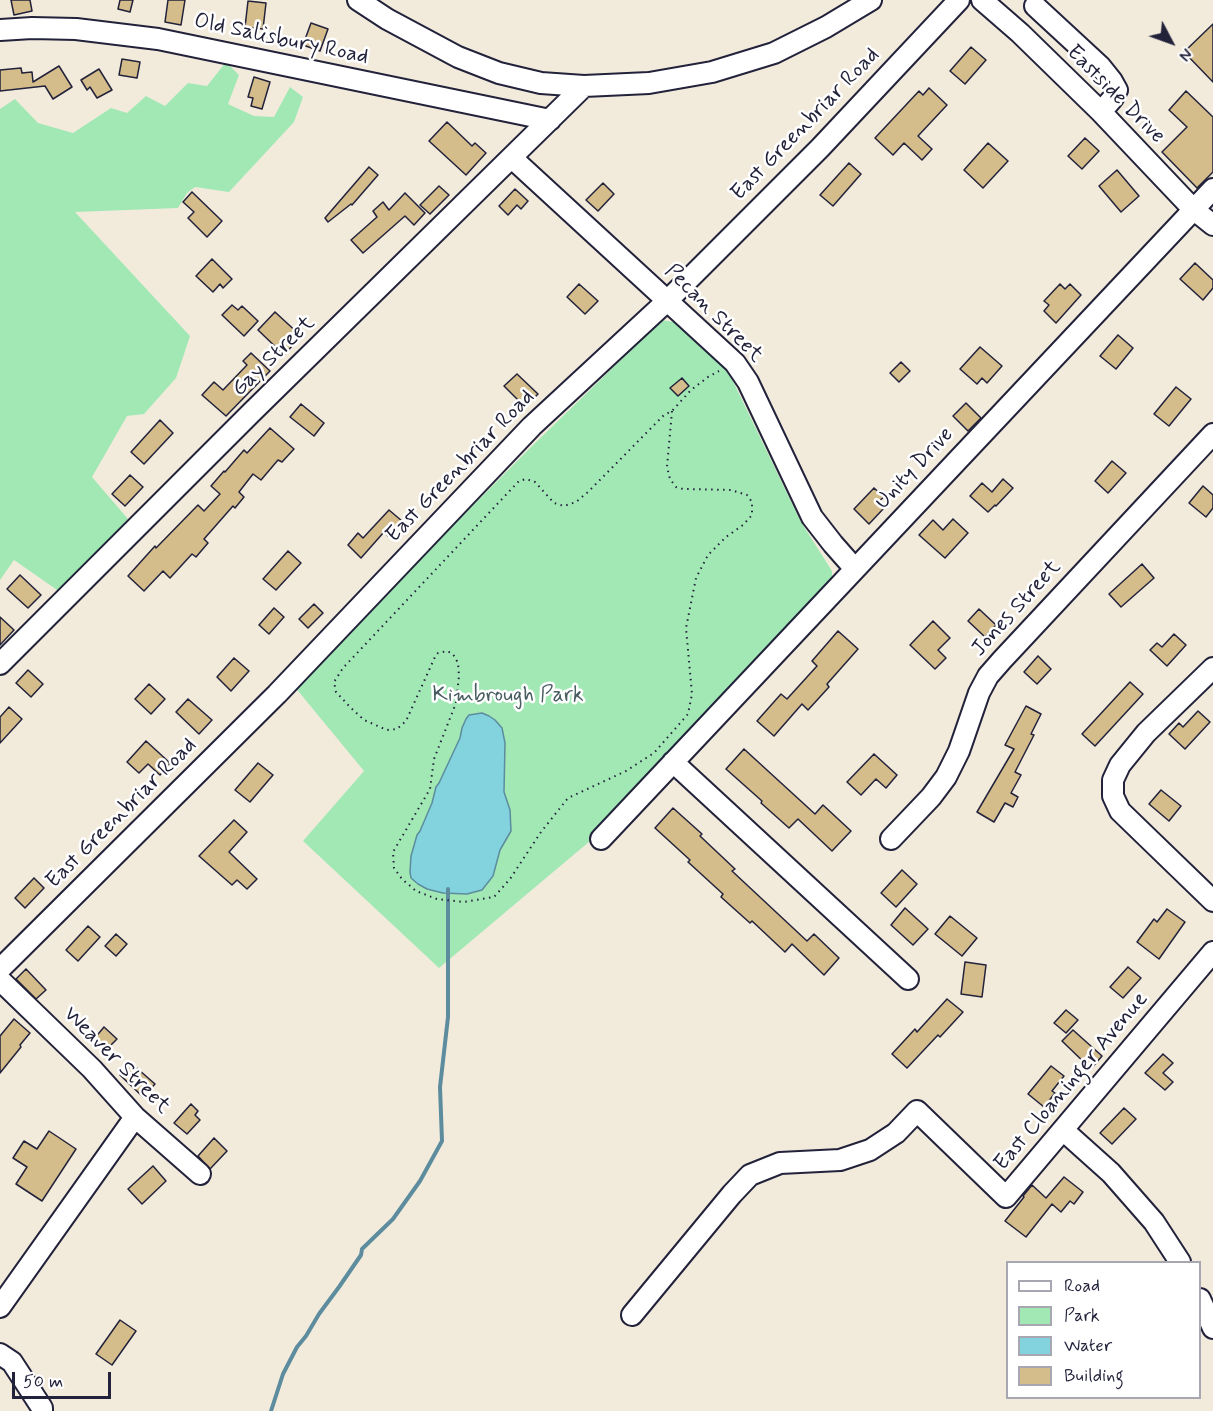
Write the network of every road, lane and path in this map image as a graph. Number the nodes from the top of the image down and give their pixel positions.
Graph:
1 (358, 0) edge
2 (871, 0) edge
3 (959, 0) edge
4 (982, 0) edge
5 (1035, 6) dead end
6 (0, 30) edge
7 (584, 86) junction
8 (1101, 112) junction
9 (550, 120) junction
10 (512, 158) junction
11 (1213, 189) edge
12 (1192, 209) junction
13 (1213, 225) edge
14 (667, 301) junction
15 (735, 363) junction
16 (672, 411) junction
17 (1213, 434) edge
18 (855, 568) junction
19 (0, 664) edge
20 (1213, 668) edge
21 (673, 762) junction
22 (601, 838) dead end
23 (891, 839) dead end
24 (1213, 901) edge
25 (1213, 952) edge
26 (0, 969) edge
27 (908, 979) dead end
28 (0, 980) edge
29 (135, 1117) junction
30 (1063, 1130) junction
31 (200, 1174) dead end
32 (1179, 1261) edge
33 (1201, 1301) edge
34 (0, 1307) edge
35 (632, 1315) dead end
36 (1213, 1328) edge
37 (0, 1354) edge
38 (42, 1411) edge

1 - 7 street
2 - 7 street
3 - 14 street, East Greenbriar Road
4 - 8 street, Eastside Drive
5 - 8 street
6 - 9 street, Old Salisbury Road
7 - 9 street, Gay Street
8 - 12 street, Eastside Drive
9 - 10 street, Gay Street
10 - 14 street, Pecan Street
10 - 19 street, Gay Street
11 - 12 street, Unity Drive
12 - 13 street, Eastside Drive
12 - 18 street, Unity Drive
14 - 15 street, Pecan Street
14 - 26 street, East Greenbriar Road
15 - 16 path
15 - 18 street, Pecan Street
16 - 16 path
17 - 23 street, Jones Street
18 - 21 street, Unity Drive
20 - 24 street
21 - 22 street, Unity Drive
21 - 27 street
25 - 30 street, East Cloaninger Avenue
28 - 29 street, Weaver Street
29 - 31 street, Weaver Street
29 - 34 street
30 - 32 street
30 - 35 street, East Cloaninger Avenue
33 - 36 street
37 - 38 street

